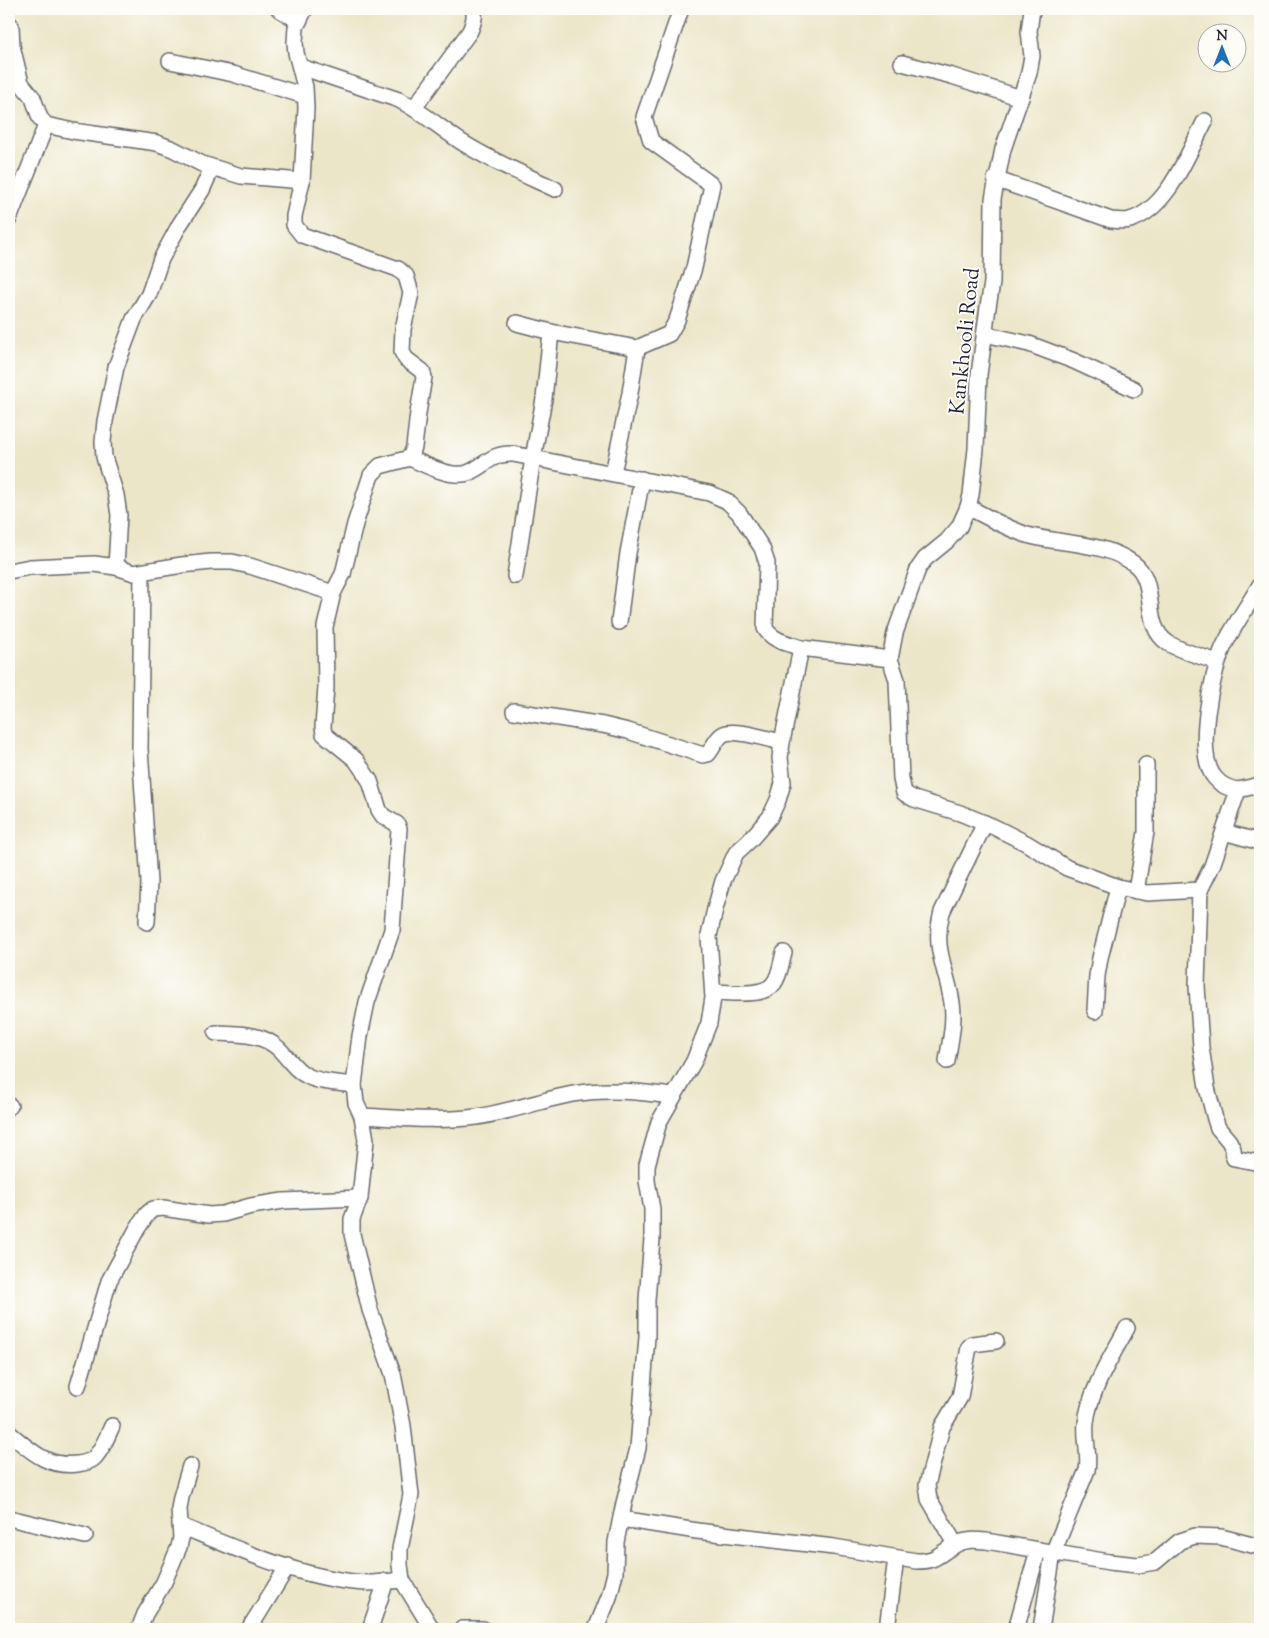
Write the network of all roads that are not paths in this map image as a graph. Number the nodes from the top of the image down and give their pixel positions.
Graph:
1 (279, 9) edge
2 (473, 9) edge
3 (680, 9) edge
4 (1032, 9) edge
5 (302, 15) edge
6 (9, 23) edge
7 (170, 61) dead end
8 (902, 63) dead end
9 (301, 67) junction
10 (306, 96) junction
11 (1021, 98) junction
12 (414, 108) junction
13 (1205, 121) dead end
14 (46, 125) junction
15 (212, 168) junction
16 (996, 179) junction
17 (302, 181) junction
18 (555, 189) dead end
19 (9, 218) edge
20 (517, 323) dead end
21 (551, 332) junction
22 (985, 334) junction
23 (637, 348) junction
24 (1134, 389) dead end
25 (410, 458) junction
26 (533, 458) junction
27 (613, 473) junction
28 (642, 479) junction
29 (968, 507) junction
30 (116, 567) junction
31 (9, 571) edge
32 (142, 572) junction
33 (515, 576) dead end
34 (1260, 585) edge
35 (334, 593) junction
36 (619, 622) dead end
37 (801, 648) junction
38 (890, 659) junction
39 (1218, 662) junction
40 (514, 711) dead end
41 (782, 742) junction
42 (1146, 765) dead end
43 (1260, 786) edge
44 (1238, 790) junction
45 (985, 823) junction
46 (1224, 832) junction
47 (1260, 842) edge
48 (1118, 887) junction
49 (1200, 890) junction
50 (1136, 891) junction
51 (148, 922) dead end
52 (784, 953) dead end
53 (713, 992) junction
54 (1095, 1011) dead end
55 (216, 1034) dead end
56 (947, 1060) dead end
57 (354, 1085) junction
58 (672, 1096) junction
59 (362, 1116) junction
60 (1260, 1163) edge
61 (360, 1198) junction
62 (1126, 1328) dead end
63 (996, 1341) dead end
64 (78, 1386) dead end
65 (112, 1426) dead end
66 (9, 1433) edge
67 (190, 1466) dead end
68 (9, 1518) edge
69 (621, 1520) junction
70 (181, 1526) junction
71 (85, 1536) dead end
72 (955, 1544) junction
73 (1260, 1547) edge
74 (1038, 1550) junction
75 (1054, 1553) junction
76 (896, 1558) junction
77 (288, 1566) junction
78 (402, 1580) junction
79 (386, 1581) junction
80 (139, 1629) edge
81 (249, 1629) edge
82 (370, 1629) edge
83 (432, 1629) edge
84 (462, 1629) edge
85 (483, 1629) edge
86 (596, 1629) edge
87 (888, 1629) edge
88 (1016, 1629) edge
89 (1041, 1629) edge

1 - 5 street
2 - 12 street
3 - 23 street
4 - 11 street, Kankhooli Road
5 - 9 street
6 - 14 street
7 - 10 street
8 - 11 street
9 - 10 street
9 - 12 street
10 - 17 street
11 - 16 street, Kankhooli Road
12 - 18 street
13 - 16 street
14 - 15 street
14 - 19 street
15 - 17 street
15 - 30 street
16 - 22 street, Kankhooli Road
17 - 25 street
20 - 21 street
21 - 23 street
21 - 26 street
22 - 24 street
22 - 29 street, Kankhooli Road
23 - 27 street
25 - 26 street
25 - 35 street
26 - 27 street
26 - 33 street
27 - 28 street
28 - 36 street
28 - 37 street
29 - 38 street, Kankhooli Road
29 - 39 street
30 - 31 street
30 - 32 street
32 - 35 street
32 - 51 street
34 - 39 street
35 - 57 street
37 - 38 street
37 - 41 street
38 - 45 street
39 - 44 street
40 - 41 street
41 - 53 street
42 - 50 street
43 - 44 street
44 - 46 street
45 - 48 street
45 - 56 street
46 - 47 street
46 - 49 street
48 - 50 street
48 - 54 street
49 - 50 street
49 - 60 street
52 - 53 street
53 - 58 street
55 - 57 street
57 - 59 street
58 - 59 street
58 - 69 street
59 - 61 street
61 - 64 street
61 - 78 street
62 - 75 street
63 - 72 street
65 - 66 street
67 - 70 street
68 - 71 street
69 - 76 street
69 - 86 street
70 - 77 street
70 - 80 street
72 - 74 street
72 - 76 street
73 - 75 street
74 - 75 street
74 - 88 street
75 - 89 street
76 - 87 street
77 - 79 street
77 - 81 street
78 - 79 street
78 - 83 street
79 - 82 street
84 - 85 street

